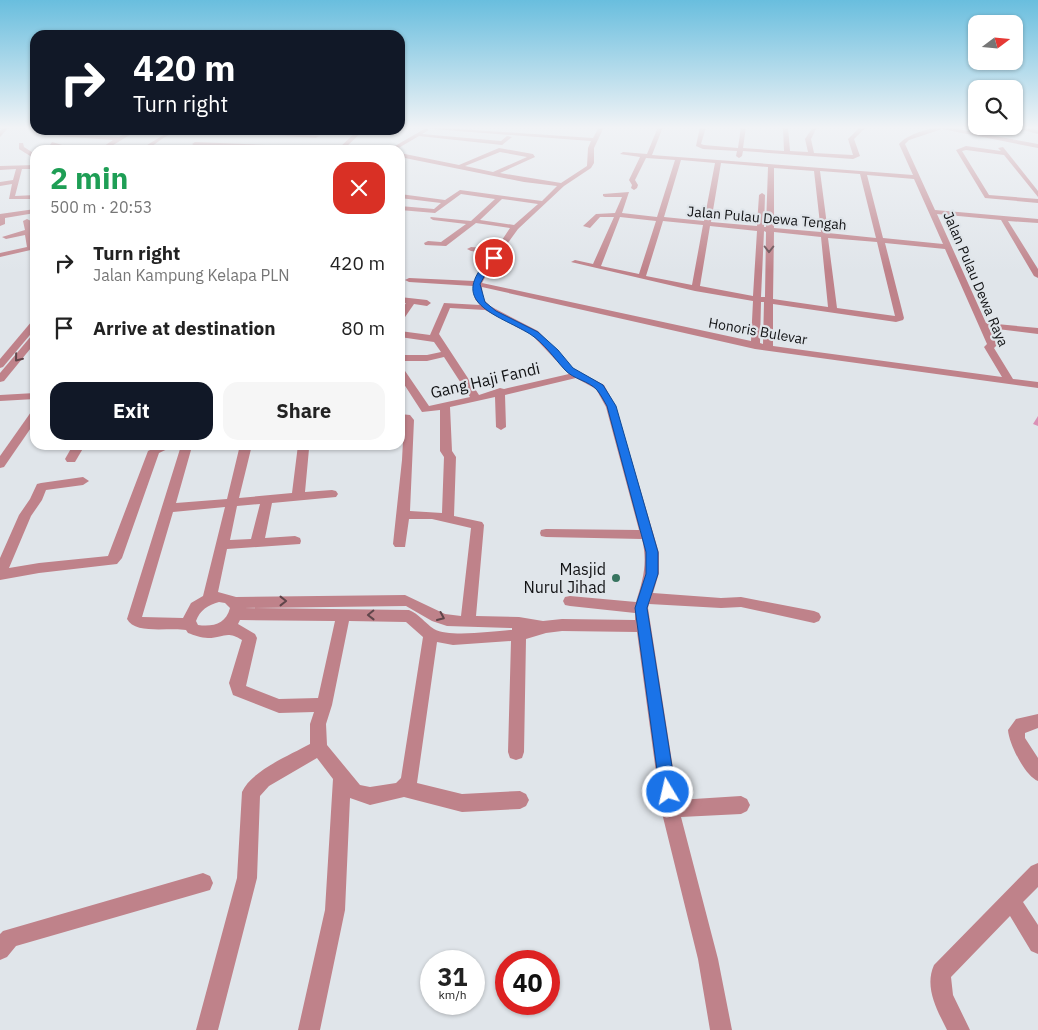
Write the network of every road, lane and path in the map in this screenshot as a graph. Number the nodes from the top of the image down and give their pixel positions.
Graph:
1 (18, 175) edge
2 (501, 175) edge
3 (578, 175) edge
4 (635, 175) edge
5 (673, 175) edge
6 (716, 175) edge
7 (766, 175) edge
8 (767, 175) edge
9 (818, 175) edge
10 (864, 175) edge
11 (891, 175) edge
12 (974, 175) edge
13 (1023, 175) edge
14 (917, 177) joint
15 (0, 184) edge
16 (15, 184) junction
17 (562, 185) junction
18 (0, 188) edge
19 (634, 188) dead end
20 (605, 195) dead end
21 (1038, 195) edge
22 (30, 196) edge
23 (405, 197) edge
24 (501, 197) junction
25 (1038, 201) edge
26 (445, 202) junction
27 (544, 203) junction
28 (405, 208) edge
29 (30, 212) edge
30 (933, 212) junction
31 (617, 215) junction
32 (433, 218) dead end
33 (1002, 218) junction
34 (30, 220) edge
35 (658, 220) junction
36 (27, 221) junction
37 (1038, 221) edge
38 (474, 222) junction
39 (0, 224) edge
40 (706, 225) junction
41 (587, 226) dead end
42 (515, 227) junction
43 (760, 230) junction
44 (769, 231) junction
45 (27, 232) junction
46 (825, 236) junction
47 (6, 237) dead end
48 (30, 239) edge
49 (882, 241) junction
50 (428, 243) dead end
51 (949, 247) junction
52 (30, 249) edge
53 (471, 249) dead end
54 (498, 252) junction
55 (0, 255) edge
56 (576, 262) dead end
57 (596, 267) junction
58 (1037, 274) edge
59 (642, 277) junction
60 (405, 279) edge
61 (477, 284) junction
62 (695, 289) junction
63 (756, 300) junction
64 (405, 301) edge
65 (412, 302) junction
66 (769, 302) junction
67 (427, 303) dead end
68 (487, 308) junction
69 (405, 311) edge
70 (833, 311) junction
71 (983, 324) junction
72 (30, 329) edge
73 (1038, 331) edge
74 (405, 335) edge
75 (436, 339) junction
76 (30, 345) edge
77 (755, 346) junction
78 (768, 348) junction
79 (447, 354) junction
80 (405, 358) edge
81 (0, 365) edge
82 (576, 375) junction
83 (405, 378) edge
84 (0, 379) edge
85 (1009, 381) junction
86 (1038, 384) edge
87 (500, 391) junction
88 (30, 396) edge
89 (475, 397) junction
90 (0, 398) edge
91 (445, 405) junction
92 (405, 416) edge
93 (30, 421) edge
94 (501, 427) dead end
95 (76, 450) edge
96 (157, 450) edge
97 (186, 450) edge
98 (245, 450) edge
99 (303, 450) edge
100 (71, 459) dead end
101 (0, 464) edge
102 (83, 482) dead end
103 (332, 494) dead end
104 (298, 497) junction
105 (267, 499) junction
106 (232, 502) junction
107 (168, 508) junction
108 (403, 514) junction
109 (448, 517) junction
110 (546, 533) dead end
111 (648, 535) junction
112 (296, 542) dead end
113 (257, 543) junction
114 (400, 544) dead end
115 (222, 545) junction
116 (0, 574) edge
117 (213, 594) junction
118 (570, 601) dead end
119 (642, 611) junction
120 (343, 616) junction
121 (814, 617) dead end
122 (233, 619) junction
123 (191, 621) junction
124 (468, 622) junction
125 (519, 628) junction
126 (431, 635) junction
127 (324, 705) junction
128 (1038, 721) edge
129 (320, 748) junction
130 (516, 752) dead end
131 (1038, 773) edge
132 (342, 778) junction
133 (404, 788) junction
134 (520, 800) dead end
135 (741, 805) dead end
136 (670, 809) junction
137 (1038, 873) edge
138 (203, 883) dead end
139 (1011, 900) junction
140 (1038, 944) edge
141 (0, 950) edge
142 (207, 1030) edge
143 (309, 1030) edge
144 (721, 1030) edge
145 (960, 1030) edge

1 - 16 street
2 - 17 street
3 - 17 street
4 - 19 street
5 - 35 street
6 - 40 street
7 - 43 street
8 - 44 street
9 - 46 street
10 - 49 street
11 - 14 street
12 - 25 street
13 - 21 street
14 - 30 street, Jalan Pulau Dewa Raya
15 - 16 street
16 - 18 street
16 - 22 street
17 - 27 street
20 - 31 street
23 - 26 street
24 - 26 street
24 - 27 street
24 - 38 street
26 - 28 street
27 - 42 street
29 - 39 street
30 - 33 street
30 - 51 street, Jalan Pulau Dewa Raya
31 - 35 street, Jalan Pulau Dewa Tengah
31 - 41 street, Jalan Pulau Dewa Tengah
31 - 57 street
32 - 38 street
33 - 37 street
33 - 58 street
34 - 36 street
35 - 40 street, Jalan Pulau Dewa Tengah
35 - 59 street
36 - 39 street
36 - 45 street
38 - 42 street
38 - 50 street
40 - 43 street, Jalan Pulau Dewa Tengah
40 - 62 street
42 - 54 street
43 - 44 street, Jalan Pulau Dewa Tengah
43 - 63 street
44 - 46 street, Jalan Pulau Dewa Tengah
44 -> 66 street
45 - 47 street
45 - 48 street
46 - 49 street, Jalan Pulau Dewa Tengah
46 - 70 street
49 - 51 street, Jalan Pulau Dewa Tengah
49 - 70 street
51 - 71 street, Jalan Pulau Dewa Raya
52 - 55 street
53 - 54 street
54 - 61 street
56 - 57 street
57 - 59 street
59 - 62 street
60 - 61 street, Honoris Bulevar
61 - 68 street
61 - 77 street, Honoris Bulevar
62 - 63 street
63 - 66 street
63 - 77 street
64 - 65 street
65 - 67 street
65 - 69 street
66 - 70 street
66 - 78 street
68 - 75 street
68 - 82 street
71 - 73 street
71 - 85 street, Jalan Pulau Dewa Raya
72 - 81 street
74 - 75 street
75 - 79 street
76 -> 84 street
77 - 78 street, Honoris Bulevar
78 - 85 street, Honoris Bulevar
79 - 80 street
79 - 89 street
82 - 87 street, Gang Haji Fandi
82 - 111 street
83 - 91 street, Gang Haji Fandi
85 - 86 street, Honoris Bulevar
87 - 89 street, Gang Haji Fandi
87 - 94 street
88 - 90 street
89 - 91 street, Gang Haji Fandi
91 - 109 street
92 - 108 street
93 - 101 street
95 - 100 street
96 - 116 street
97 - 107 street
98 - 106 street
99 - 104 street
102 - 116 street
103 - 104 street
104 - 105 street
105 - 106 street
105 - 113 street
106 - 107 street
106 - 115 street
107 - 123 street
108 - 109 street
108 - 114 street
109 - 124 street
110 - 111 street
111 - 119 street
112 - 113 street
113 - 115 street
115 - 117 street
117 - 122 street
117 - 123 street
118 - 119 street
119 - 121 street
119 - 125 street
119 - 136 street
120 - 122 street
126 -> 120 street
120 - 127 street
122 - 123 street
122 -> 124 street
122 - 127 street
124 - 125 street
125 - 126 street
125 - 130 street
126 - 133 street
127 - 129 street
128 - 131 street
129 - 132 street
129 - 142 street
132 - 133 street
132 - 143 street
133 - 134 street
135 - 136 street
136 - 144 street
137 - 139 street
138 - 141 street
139 - 140 street
139 - 145 street

